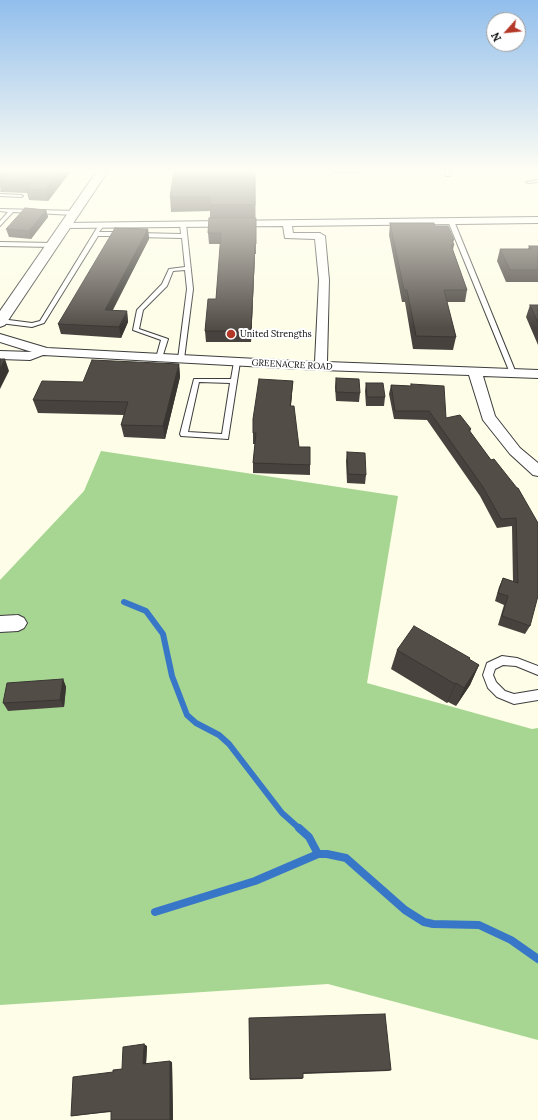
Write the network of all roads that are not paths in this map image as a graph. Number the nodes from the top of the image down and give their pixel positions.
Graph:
1 (260, 223) edge
2 (287, 223) edge
3 (452, 223) edge
4 (102, 224) junction
5 (184, 224) junction
6 (68, 225) joint
7 (96, 234) junction
8 (125, 234) edge
9 (132, 234) edge
10 (184, 236) junction
11 (0, 244) edge
12 (53, 245) junction
13 (188, 268) junction
14 (0, 321) edge
15 (0, 338) edge
16 (46, 352) junction
17 (0, 355) edge
18 (159, 358) junction
19 (181, 359) junction
20 (237, 362) junction
21 (321, 366) junction
22 (475, 372) junction
23 (513, 373) junction
24 (538, 374) edge
25 (234, 381) junction
26 (538, 471) edge
27 (18, 623) dead end
28 (0, 624) edge
29 (538, 671) edge
30 (538, 695) edge

1 - 5 street
2 - 21 street
3 - 23 lane
4 - 5 street
4 - 6 street
4 - 7 lane
5 - 10 lane
6 - 12 street
7 - 8 lane
7 - 14 lane
9 - 10 lane
10 - 13 lane
11 - 12 lane
12 - 14 street
13 - 18 lane
13 - 19 lane
15 - 16 street, GREENACRE ROAD
16 - 17 street, GREENACRE ROAD
16 - 18 street, GREENACRE ROAD
18 - 19 street, GREENACRE ROAD
19 - 20 street, GREENACRE ROAD
20 - 21 street, GREENACRE ROAD
20 - 25 lane
21 - 22 street, GREENACRE ROAD
22 - 23 street, GREENACRE ROAD
22 - 26 street
23 - 24 street, GREENACRE ROAD
25 - 25 lane
27 - 28 street
29 - 30 lane

